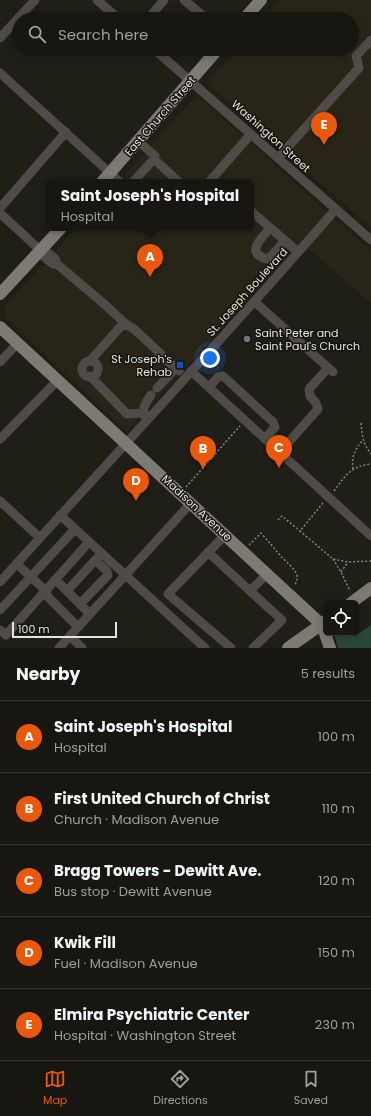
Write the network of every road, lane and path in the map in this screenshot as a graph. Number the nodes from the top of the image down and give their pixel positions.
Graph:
1 (35, 0) edge
2 (97, 0) edge
3 (164, 0) edge
4 (184, 0) edge
5 (261, 0) edge
6 (24, 12) edge
7 (111, 12) edge
8 (154, 12) edge
9 (199, 12) edge
10 (250, 12) edge
11 (12, 25) edge
12 (0, 38) edge
13 (371, 40) edge
14 (359, 53) edge
15 (162, 56) edge
16 (212, 56) edge
17 (356, 56) edge
18 (2, 78) edge
19 (191, 80) junction
20 (66, 132) junction
21 (251, 134) junction
22 (138, 141) junction
23 (278, 158) junction
24 (154, 159) junction
25 (110, 172) junction
26 (104, 179) edge
27 (117, 179) edge
28 (136, 179) edge
29 (176, 179) edge
30 (215, 179) edge
31 (0, 208) edge
32 (335, 210) junction
33 (0, 213) edge
34 (254, 214) edge
35 (270, 228) junction
36 (58, 231) edge
37 (371, 240) edge
38 (285, 241) junction
39 (41, 251) junction
40 (298, 252) junction
41 (0, 294) edge
42 (255, 302) junction
43 (127, 326) junction
44 (0, 327) edge
45 (18, 343) junction
46 (0, 362) edge
47 (176, 368) junction
48 (189, 374) junction
49 (58, 380) junction
50 (209, 387) junction
51 (157, 388) dead end
52 (151, 395) dead end
53 (145, 417) junction
54 (361, 423) dead end
55 (240, 426) dead end
56 (0, 439) edge
57 (266, 439) junction
58 (363, 440) junction
59 (126, 443) junction
60 (280, 452) junction
61 (371, 454) edge
62 (371, 464) edge
63 (353, 469) junction
64 (186, 487) dead end
65 (332, 492) dead end
66 (0, 501) edge
67 (191, 503) junction
68 (323, 503) dead end
69 (60, 516) junction
70 (278, 520) dead end
71 (75, 528) junction
72 (300, 531) junction
73 (225, 535) junction
74 (371, 536) edge
75 (40, 538) junction
76 (90, 542) junction
77 (249, 545) dead end
78 (208, 552) junction
79 (98, 557) junction
80 (333, 559) junction
81 (371, 561) edge
82 (348, 562) junction
83 (16, 564) junction
84 (342, 572) junction
85 (267, 574) junction
86 (126, 575) junction
87 (31, 577) junction
88 (56, 580) junction
89 (0, 582) edge
90 (294, 586) dead end
91 (371, 588) edge
92 (350, 590) dead end
93 (46, 591) junction
94 (67, 591) junction
95 (250, 591) junction
96 (355, 600) edge
97 (80, 604) junction
98 (0, 610) edge
99 (90, 614) junction
100 (323, 622) edge
101 (202, 623) junction
102 (323, 624) edge
103 (78, 627) junction
104 (3, 633) edge
105 (190, 634) junction
106 (70, 636) junction
107 (327, 636) edge
108 (59, 648) edge
109 (82, 648) edge
110 (205, 648) edge
111 (231, 648) edge
112 (253, 648) edge
113 (288, 648) edge
114 (330, 648) edge

1 - 6 street
2 - 7 street
3 - 8 street
4 - 9 street
5 - 10 main road
11 - 12 street
13 - 14 street
15 - 19 street, Washington Street
16 - 19 main road, East Church Street
17 - 23 street
18 - 20 street
19 - 21 street, Washington Street
19 - 22 main road, East Church Street
20 - 25 street
20 - 31 street
21 - 23 street, Washington Street
21 - 30 street
22 - 24 street
22 - 25 main road, East Church Street
23 - 32 street, Washington Street
24 - 28 street
24 - 29 street
25 - 26 main road, East Church Street
25 - 27 street
32 - 37 street, Washington Street
32 - 40 street, St. Joseph Boulevard
33 - 39 street
34 - 35 street
35 - 38 street
35 - 38 street
36 - 39 main road
38 - 40 street
39 - 41 main road
39 - 43 street
40 - 42 street, St. Joseph Boulevard
42 - 48 street, St. Joseph Boulevard
42 - 60 street
43 - 47 street
43 - 53 street
44 - 45 main road, Madison Avenue
45 - 46 street
45 - 49 main road, Madison Avenue
47 - 48 street
47 - 51 street
48 - 50 street
48 - 53 street, St. Joseph Boulevard
49 - 56 street
49 - 59 main road, Madison Avenue
50 - 57 street
50 - 57 street
52 - 53 street
53 - 59 street, St. Joseph Boulevard
54 - 58 path
55 - 64 path
57 - 60 street
58 - 61 path
58 - 63 path
59 - 67 main road, Madison Avenue
59 - 69 street, St. Joseph Boulevard
60 - 74 street
62 - 63 path
63 - 65 path
66 - 75 street
67 - 73 main road, Madison Avenue
67 - 86 street
68 - 72 path
69 - 71 street
69 - 75 street, St. Joseph Boulevard
70 - 72 path
71 - 76 street
71 - 87 street
72 - 80 path
73 - 78 street
73 - 85 main road, Madison Avenue
75 - 83 street, St. Joseph Boulevard
76 - 79 street
76 - 88 street
77 - 90 path
78 - 95 street
78 - 101 street
79 - 86 street
79 - 94 street
79 - 97 street
80 - 82 path
80 - 84 path
81 - 82 path
82 - 84 path
83 - 87 street
83 - 89 street, St. Joseph Boulevard
84 - 92 path
85 - 95 street
85 - 100 main road, Madison Avenue
86 - 99 street
86 - 105 street
87 - 93 street
87 - 98 street
88 - 93 street
88 - 94 street
91 - 96 main road
93 - 103 street
93 - 104 street
94 - 97 street
95 - 112 street
97 - 99 street
99 - 103 street
101 - 105 street
101 - 111 street
102 - 113 main road
103 - 106 street
105 - 110 street
106 - 108 street
106 - 109 street
107 - 114 main road, Madison Avenue

